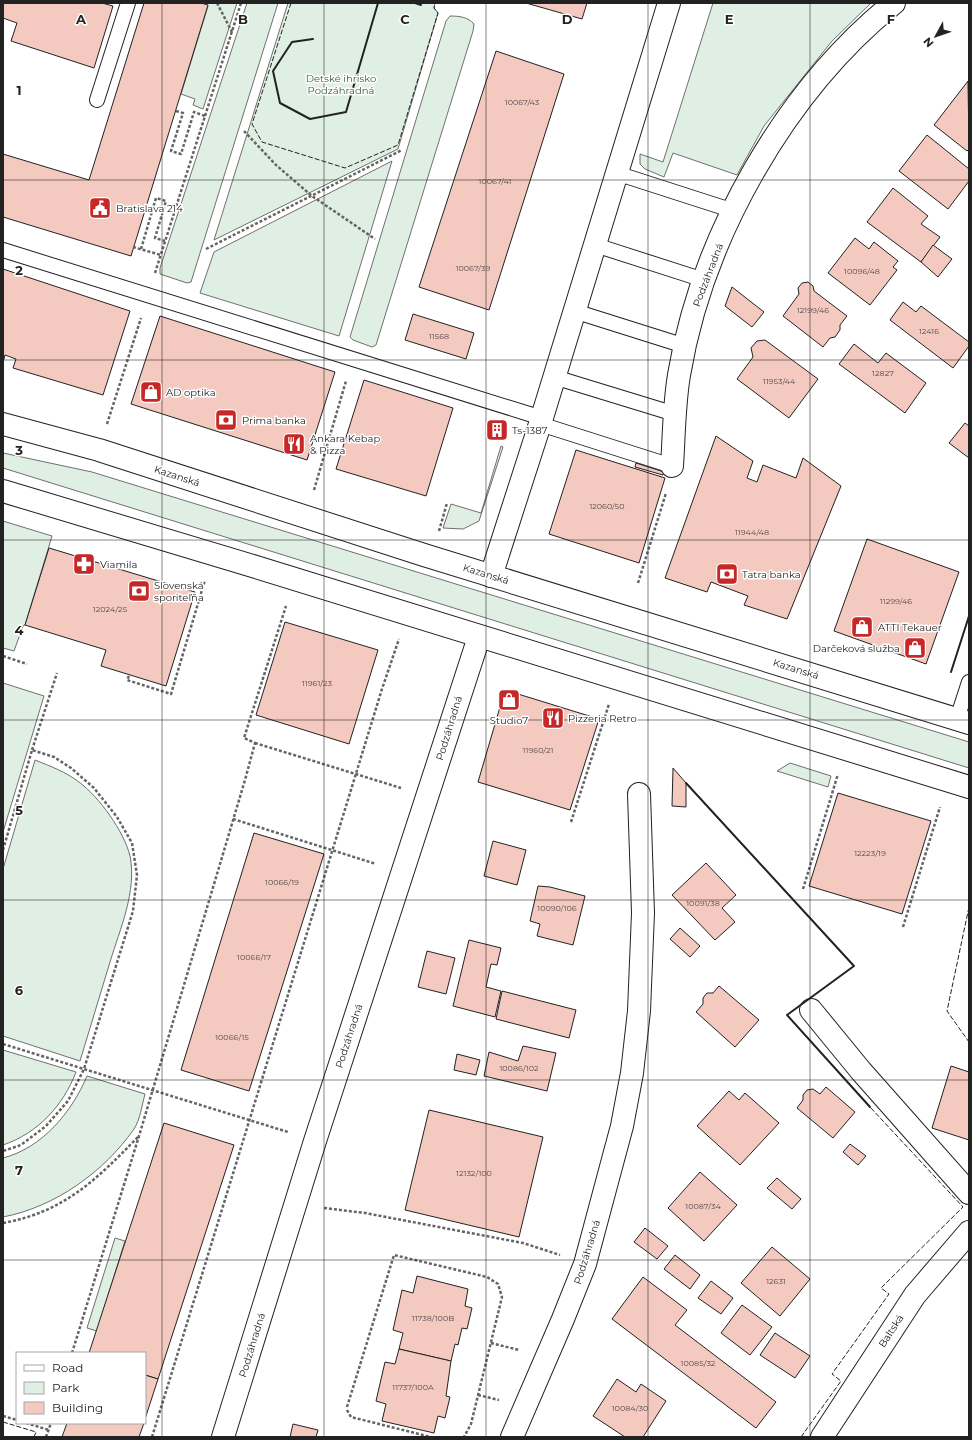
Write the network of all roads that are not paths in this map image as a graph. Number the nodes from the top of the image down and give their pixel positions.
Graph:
1 (128, 3) edge
2 (669, 3) edge
3 (894, 3) edge
4 (98, 100) dead end
5 (616, 173) junction
6 (734, 211) junction
7 (595, 245) junction
8 (3, 250) edge
9 (704, 280) junction
10 (574, 311) junction
11 (685, 346) junction
12 (554, 377) junction
13 (675, 414) junction
14 (541, 421) junction
15 (3, 424) edge
16 (672, 466) joint
17 (3, 491) edge
18 (491, 576) junction
19 (479, 637) junction
20 (969, 682) edge
21 (963, 721) edge
22 (969, 787) edge
23 (639, 794) dead end
24 (811, 1010) dead end
25 (969, 1193) edge
26 (969, 1232) edge
27 (223, 1437) edge
28 (512, 1437) edge
29 (822, 1437) edge

1 - 4 lane
2 - 5 street
3 - 6 street, Podzáhradná
5 - 6 lane
5 - 7 street
6 - 9 street, Podzáhradná
7 - 9 lane
7 - 10 street
8 - 14 lane, Podzáhradná
9 - 11 street, Podzáhradná
10 - 11 lane
10 - 12 street
11 - 13 street, Podzáhradná
12 - 13 lane
12 - 14 street
13 - 16 street, Podzáhradná
14 - 16 lane, Podzáhradná
14 - 18 street
15 - 18 street, Kazanská
17 - 19 street
18 - 21 street, Kazanská
19 - 22 street
19 - 27 street, Podzáhradná
20 - 21 lane
23 - 28 street, Podzáhradná
24 - 25 street
26 - 29 street, Baltská

